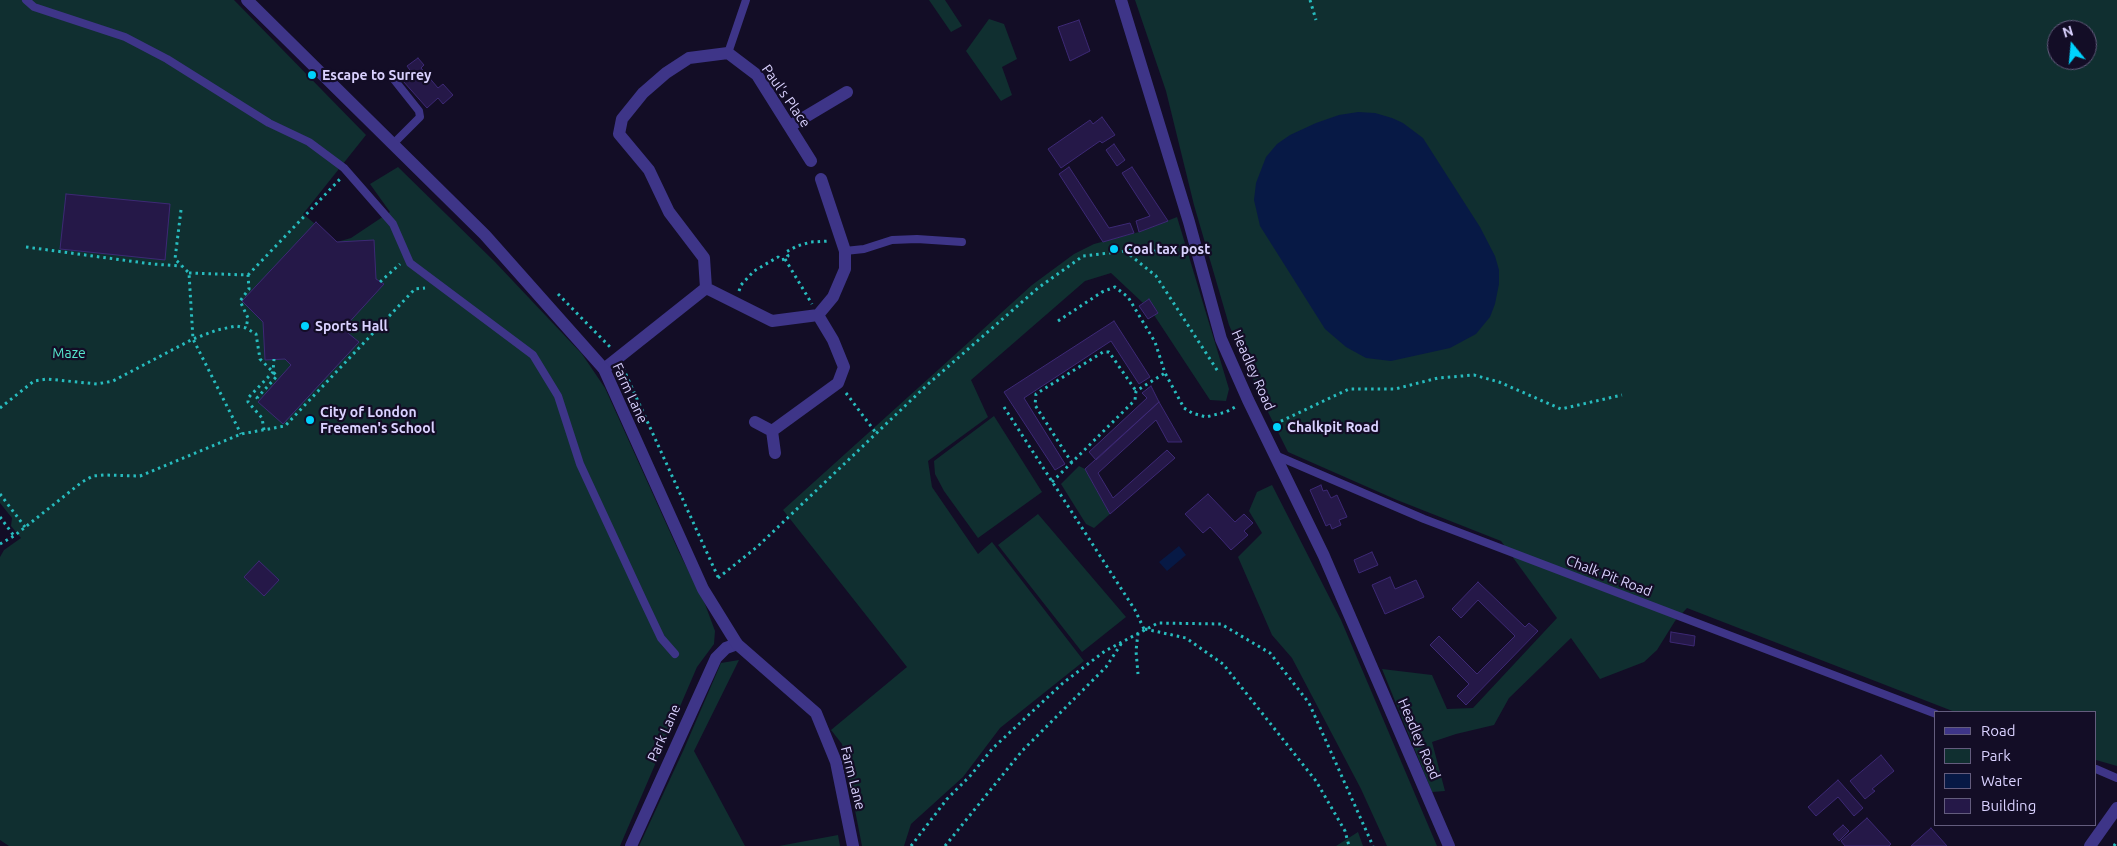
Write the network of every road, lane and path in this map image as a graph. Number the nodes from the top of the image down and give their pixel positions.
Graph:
1 (26, 0) edge
2 (247, 0) edge
3 (746, 0) edge
4 (1121, 0) edge
5 (1310, 0) edge
6 (1316, 20) dead end
7 (728, 53) junction
8 (392, 76) dead end
9 (847, 92) dead end
10 (790, 126) junction
11 (393, 144) junction
12 (811, 161) dead end
13 (347, 171) junction
14 (820, 180) dead end
15 (181, 210) dead end
16 (962, 242) dead end
17 (844, 246) junction
18 (26, 247) dead end
19 (1124, 251) junction
20 (408, 258) junction
21 (1198, 258) junction
22 (785, 259) junction
23 (182, 266) junction
24 (189, 273) junction
25 (248, 275) junction
26 (380, 282) dead end
27 (438, 286) junction
28 (706, 288) junction
29 (736, 301) junction
30 (818, 315) junction
31 (1058, 321) dead end
32 (246, 328) junction
33 (193, 339) junction
34 (619, 358) junction
35 (274, 360) dead end
36 (604, 369) junction
37 (273, 372) junction
38 (1165, 373) junction
39 (1224, 380) dead end
40 (838, 383) junction
41 (1136, 391) junction
42 (1622, 395) dead end
43 (259, 400) dead end
44 (1248, 400) junction
45 (1004, 407) dead end
46 (0, 408) edge
47 (755, 422) dead end
48 (1263, 429) junction
49 (264, 430) junction
50 (772, 431) junction
51 (876, 432) junction
52 (241, 434) junction
53 (775, 453) dead end
54 (1275, 455) junction
55 (1072, 463) junction
56 (1052, 482) junction
57 (0, 494) edge
58 (0, 517) edge
59 (25, 527) junction
60 (14, 536) junction
61 (0, 544) edge
62 (718, 578) junction
63 (703, 589) junction
64 (1144, 629) junction
65 (1138, 633) junction
66 (1123, 641) junction
67 (737, 644) junction
68 (675, 654) dead end
69 (1138, 674) dead end
70 (1934, 713) edge
71 (2097, 769) edge
72 (2117, 778) edge
73 (2117, 808) edge
74 (2117, 841) edge
75 (631, 846) edge
76 (853, 846) edge
77 (911, 846) edge
78 (945, 846) edge
79 (1349, 846) edge
80 (1373, 846) edge
81 (1449, 846) edge
82 (2090, 846) edge
83 (2114, 846) edge

1 - 13 lane
2 - 11 street, Farm Lane
3 - 7 lane
4 - 21 street, Headley Road
5 - 6 path
7 - 10 street, Paul's Place
7 - 28 street
8 - 11 lane
9 - 10 street
10 - 12 street, Paul's Place
11 - 36 street, Farm Lane
13 - 20 lane
13 - 25 path
14 - 17 street
15 - 23 path
16 - 17 lane
17 - 22 path
17 - 30 street
18 - 23 path
19 - 21 path
19 - 39 path
19 - 51 path
20 - 26 path
20 - 27 lane
21 - 44 street, Headley Road
22 - 29 path
22 - 30 path
23 - 24 path
24 - 25 path
24 - 33 path
25 - 32 path
27 - 49 path
27 - 68 lane
28 - 29 street
28 - 34 street
29 - 30 street
30 - 40 street
31 - 38 path
32 - 33 path
32 - 37 path
33 - 46 path
33 - 52 path
34 - 36 street
34 - 62 path
35 - 37 path
36 - 63 street, Farm Lane
37 - 43 path
37 - 49 path
38 - 41 path
38 - 44 path
40 - 50 street
40 - 51 path
41 - 55 path
41 - 55 path
42 - 48 path
44 - 48 street, Headley Road
45 - 56 path
47 - 50 street
48 - 54 street, Headley Road
49 - 52 path
50 - 53 street
51 - 62 path
52 - 59 path
54 - 70 lane, Chalk Pit Road
54 - 81 street, Headley Road
55 - 56 path
56 - 64 path
57 - 59 path
58 - 60 path
59 - 60 path
60 - 61 path
62 - 63 path
63 - 67 street, Farm Lane
64 - 65 path
64 - 79 path
64 - 80 path
65 - 66 path
65 - 69 path
66 - 77 path
66 - 78 path
67 - 75 street, Park Lane
67 - 76 street, Farm Lane
71 - 72 lane
73 - 82 street
74 - 83 path

